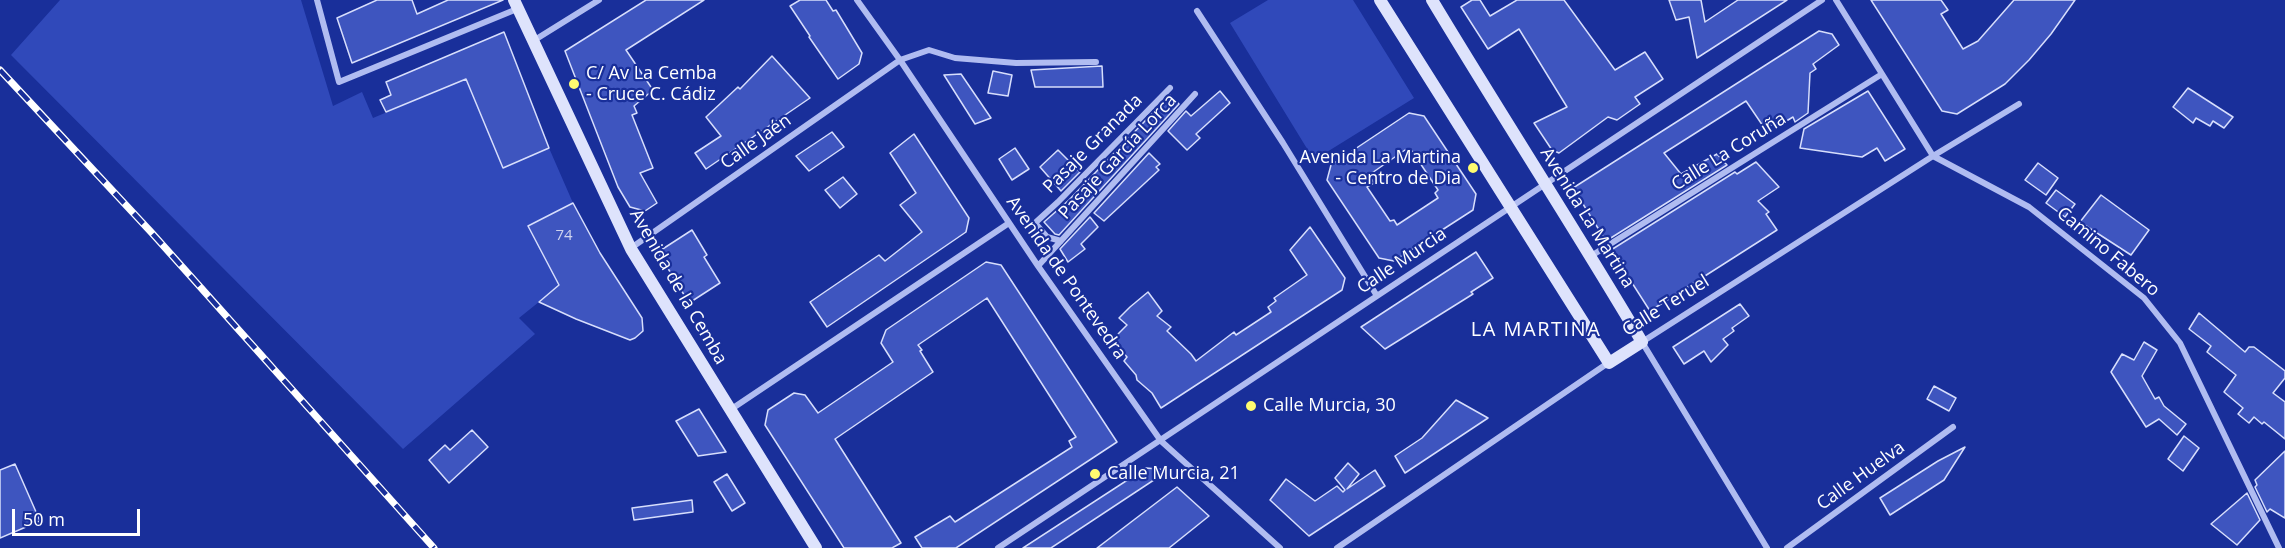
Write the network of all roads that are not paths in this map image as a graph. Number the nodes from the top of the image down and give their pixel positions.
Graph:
1 (317, 0) edge
2 (599, 0) edge
3 (857, 0) edge
4 (1380, 0) edge
5 (1432, 0) edge
6 (1822, 0) edge
7 (1836, 0) edge
8 (515, 4) edge
9 (1197, 11) dead end
10 (533, 41) junction
11 (900, 60) junction
12 (1096, 62) dead end
13 (1882, 74) junction
14 (1170, 88) dead end
15 (1195, 94) dead end
16 (2019, 104) dead end
17 (1933, 156) junction
18 (1545, 182) junction
19 (1510, 206) junction
20 (1009, 222) junction
21 (1061, 241) junction
22 (631, 249) junction
23 (1592, 256) junction
24 (1038, 266) junction
25 (1377, 296) junction
26 (1642, 342) junction
27 (1609, 363) junction
28 (730, 410) junction
29 (1953, 428) dead end
30 (1161, 441) junction
31 (816, 548) edge
32 (998, 548) edge
33 (1280, 548) edge
34 (1337, 548) edge
35 (1767, 548) edge
36 (1787, 548) edge
37 (2279, 548) edge

1 - 8 street
2 - 10 street
3 - 11 street, Avenida de Pontevedra
4 - 19 street
5 - 18 street, Avenida La Martina
6 - 18 street, Calle Murcia
7 - 13 street
8 - 10 street, Avenida de la Cemba
9 - 25 street
10 - 22 street, Avenida de la Cemba
11 - 12 street, Calle Jaén
11 - 20 street, Avenida de Pontevedra
11 - 22 street, Calle Jaén
13 - 17 street
13 - 23 street, Calle La Coruña
14 - 21 street, Pasaje Granada
15 - 21 street, Pasaje García Lorca
16 - 17 street, Calle Teruel
17 - 26 street, Calle Teruel
17 - 37 street, Camino Fabero
18 - 19 street, Calle Murcia
18 - 23 street, Avenida La Martina
19 - 25 street, Calle Murcia
19 - 27 street
20 - 24 street, Avenida de Pontevedra
20 - 28 street
21 - 24 street, Pasaje García Lorca
22 - 28 street, Avenida de la Cemba
23 - 26 street, Avenida La Martina
24 - 30 street, Avenida de Pontevedra
25 - 30 street, Calle Murcia
26 - 27 street, Calle Teruel
26 - 35 street, Avenida La Martina
27 - 34 street, Calle Teruel
28 - 31 street, Avenida de la Cemba
29 - 36 street, Calle Huelva
30 - 32 street, Calle Murcia
30 - 33 street, Avenida de Pontevedra

